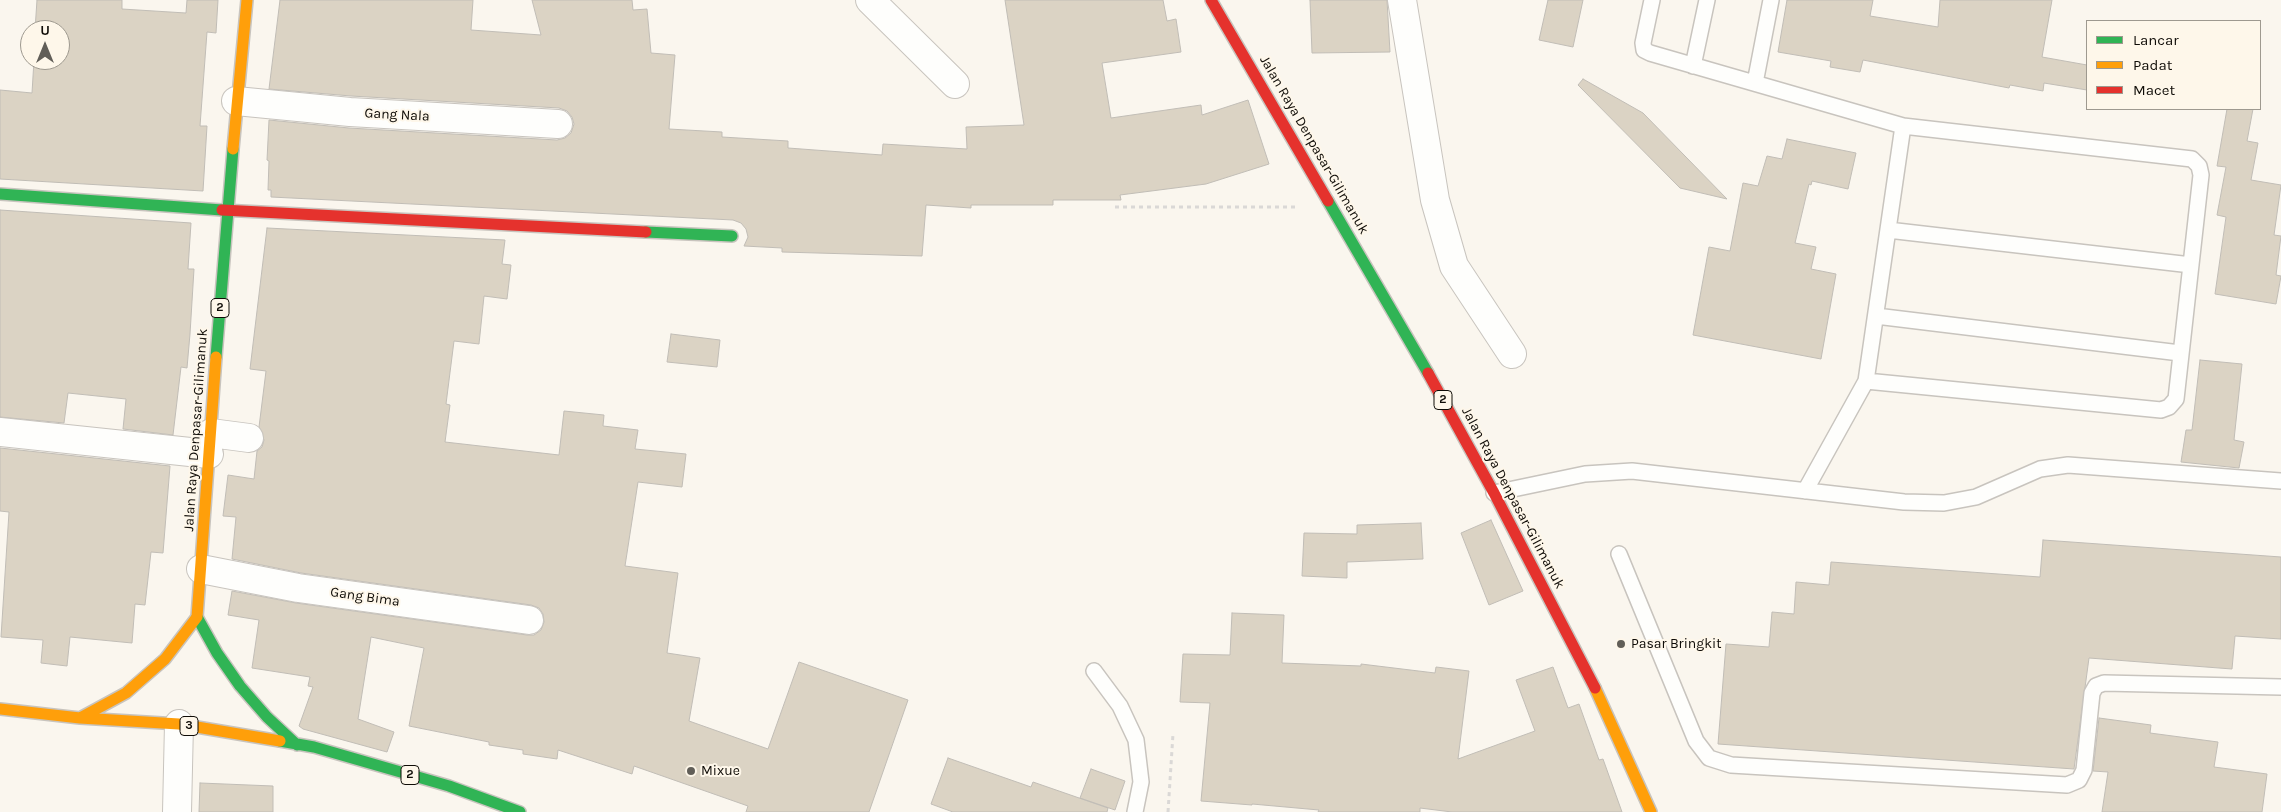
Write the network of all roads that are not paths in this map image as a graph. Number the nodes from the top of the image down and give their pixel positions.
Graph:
1 (247, 0) edge
2 (870, 0) edge
3 (1211, 0) edge
4 (1402, 0) edge
5 (1652, 0) edge
6 (1708, 0) edge
7 (1771, 0) edge
8 (1693, 66) junction
9 (1755, 83) junction
10 (955, 84) dead end
11 (236, 101) junction
12 (558, 124) dead end
13 (1903, 126) junction
14 (0, 194) edge
15 (227, 210) junction
16 (1888, 230) junction
17 (732, 236) dead end
18 (2191, 265) junction
19 (1876, 316) junction
20 (2180, 353) junction
21 (1512, 354) dead end
22 (1866, 381) junction
23 (0, 432) edge
24 (249, 438) dead end
25 (210, 444) junction
26 (2281, 481) edge
27 (1806, 490) junction
28 (1494, 493) junction
29 (1619, 554) dead end
30 (201, 569) junction
31 (197, 617) junction
32 (529, 620) dead end
33 (1094, 671) dead end
34 (2281, 687) edge
35 (0, 709) edge
36 (80, 718) junction
37 (179, 724) junction
38 (297, 745) junction
39 (177, 812) edge
40 (520, 812) edge
41 (1136, 812) edge
42 (1651, 812) edge

1 - 11 main road, Jalan Raya Denpasar-Gilimanuk / 2
2 - 10 street
3 - 28 main road, Jalan Raya Denpasar-Gilimanuk / 2
4 - 21 street
5 - 8 lane
6 - 8 lane
7 - 9 lane
8 - 9 lane
9 - 13 lane
11 - 12 street, Gang Nala
11 - 15 main road, Jalan Raya Denpasar-Gilimanuk / 2
13 - 16 lane
13 - 18 lane
14 - 15 main road
15 - 17 main road
15 - 25 main road, Jalan Raya Denpasar-Gilimanuk / 2
16 - 18 lane
16 - 19 lane
18 - 20 lane
19 - 20 lane
19 - 22 lane
20 - 22 lane
22 - 27 lane
23 - 25 street
24 - 25 street
25 - 30 main road, Jalan Raya Denpasar-Gilimanuk / 2
26 - 27 lane
27 - 28 lane
28 - 42 main road, Jalan Raya Denpasar-Gilimanuk / 2
29 - 34 lane
30 - 31 main road, Jalan Raya Denpasar-Gilimanuk / 2
30 - 32 street, Gang Bima
31 - 36 main road
31 - 38 main road, 2
33 - 41 lane
35 - 36 main road, 3
36 - 37 main road, 3
37 - 38 main road, 3
37 - 39 street
38 - 40 main road, 2

